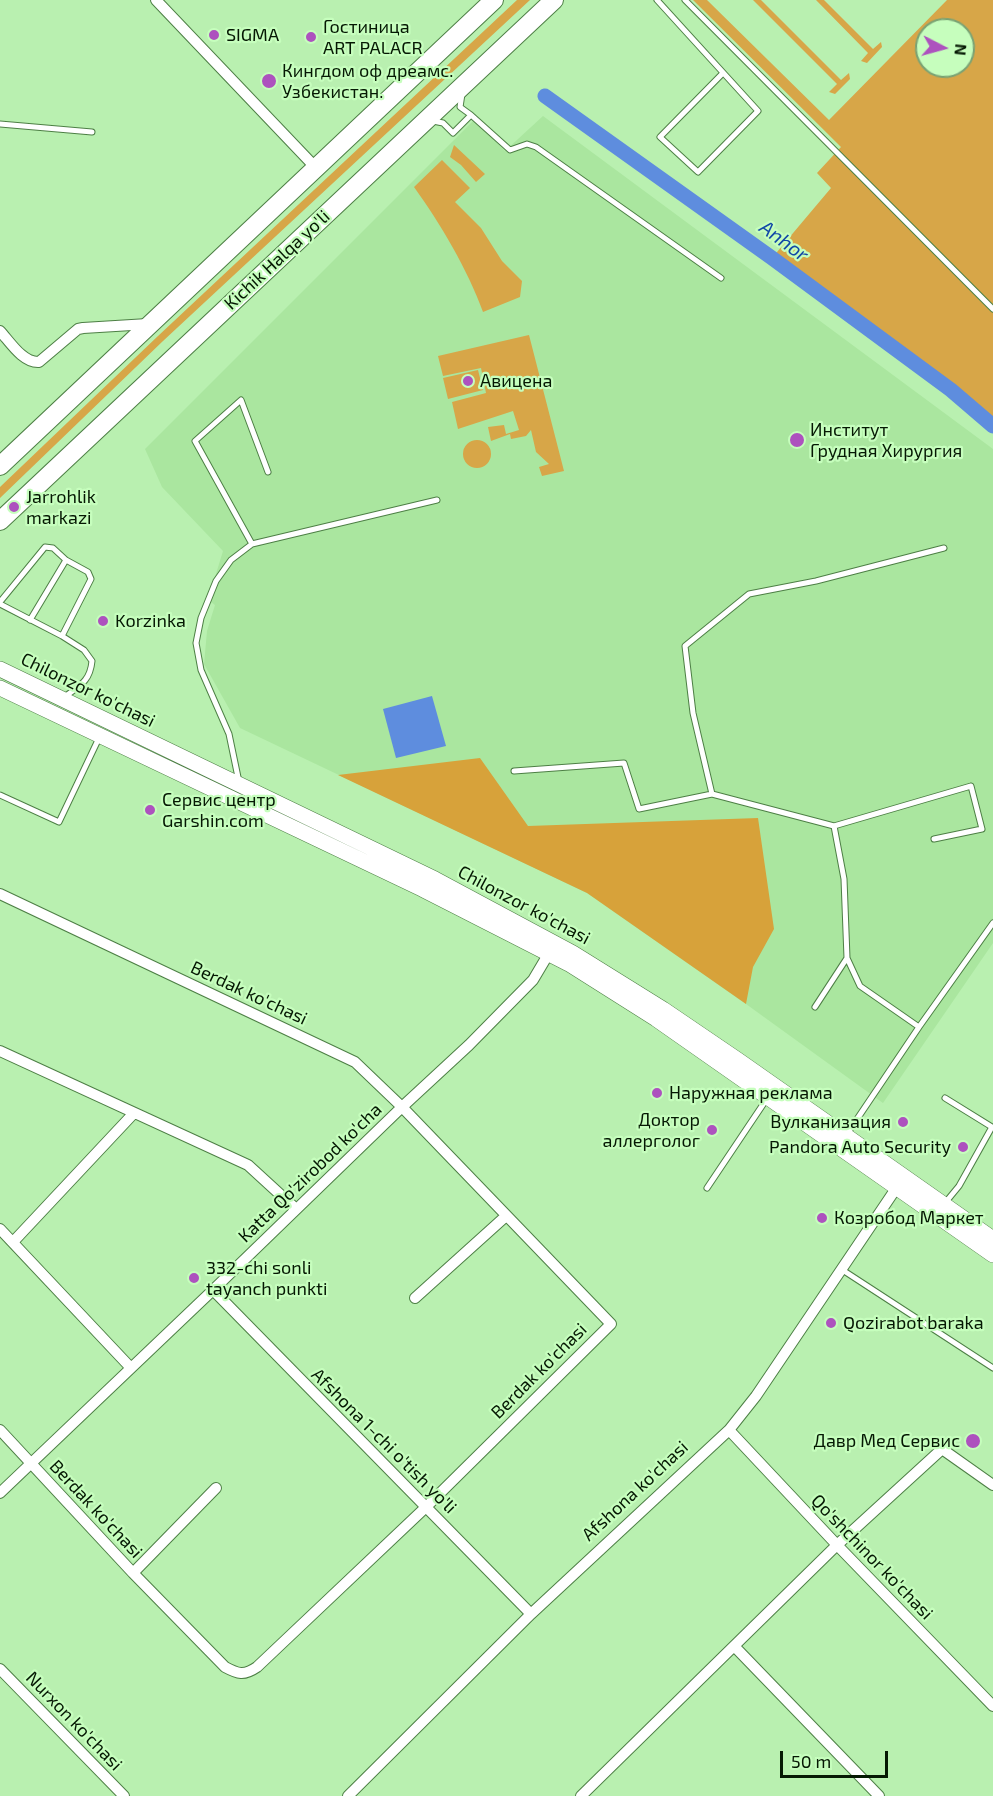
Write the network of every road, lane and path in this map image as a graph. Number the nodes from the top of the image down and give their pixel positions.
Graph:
1 (156, 0) edge
2 (494, 0) edge
3 (554, 0) edge
4 (657, 0) edge
5 (685, 0) edge
6 (723, 73) junction
7 (463, 85) junction
8 (471, 115) junction
9 (425, 120) junction
10 (0, 124) edge
11 (92, 132) dead end
12 (316, 168) junction
13 (721, 278) dead end
14 (993, 309) edge
15 (150, 324) junction
16 (0, 331) edge
17 (0, 466) edge
18 (268, 472) dead end
19 (437, 500) dead end
20 (0, 521) edge
21 (252, 544) junction
22 (944, 548) dead end
23 (66, 560) junction
24 (0, 603) edge
25 (30, 620) junction
26 (62, 636) junction
27 (0, 669) edge
28 (0, 688) edge
29 (62, 699) junction
30 (101, 736) junction
31 (514, 771) dead end
32 (239, 784) junction
33 (712, 794) junction
34 (0, 795) edge
35 (834, 826) junction
36 (934, 839) dead end
37 (0, 894) edge
38 (993, 923) edge
39 (552, 948) junction
40 (847, 958) junction
41 (815, 1007) dead end
42 (919, 1028) junction
43 (0, 1051) edge
44 (768, 1096) junction
45 (945, 1098) dead end
46 (402, 1107) junction
47 (134, 1113) junction
48 (993, 1126) edge
49 (846, 1135) junction
50 (900, 1182) junction
51 (706, 1188) dead end
52 (944, 1204) junction
53 (296, 1209) junction
54 (506, 1216) junction
55 (0, 1229) edge
56 (993, 1239) edge
57 (13, 1242) junction
58 (993, 1255) edge
59 (841, 1269) junction
60 (213, 1290) junction
61 (415, 1298) dead end
62 (131, 1368) junction
63 (993, 1368) edge
64 (0, 1430) edge
65 (729, 1430) junction
66 (31, 1462) junction
67 (993, 1485) edge
68 (216, 1488) dead end
69 (0, 1493) edge
70 (426, 1507) junction
71 (837, 1545) junction
72 (133, 1573) junction
73 (531, 1614) junction
74 (734, 1646) junction
75 (0, 1669) edge
76 (993, 1706) edge
77 (354, 1794) edge
78 (124, 1796) edge
79 (581, 1796) edge
80 (879, 1796) edge

1 - 12 street
2 - 12 highway
3 - 7 highway, Kichik Halqa yo'li
4 - 6 lane
5 - 14 lane
6 - 6 lane
7 - 8 lane
7 - 9 highway, Kichik Halqa yo'li
8 - 9 lane
8 - 13 lane
9 - 20 highway, Kichik Halqa yo'li
10 - 11 lane
12 - 15 highway
15 - 16 street
15 - 17 highway
18 - 21 lane
19 - 21 lane
21 - 32 lane
22 - 33 lane
23 - 24 lane
23 - 25 lane
23 - 26 lane
24 - 25 lane
25 - 26 lane
26 - 29 lane
27 - 29 main road, Chilonzor ko'chasi
28 - 30 main road, Chilonzor ko'chasi
29 - 32 main road, Chilonzor ko'chasi
30 - 34 lane
30 - 39 main road, Chilonzor ko'chasi
31 - 33 lane
32 - 39 main road, Chilonzor ko'chasi
33 - 35 lane
35 - 36 lane
35 - 40 lane
37 - 46 street, Berdak ko'chasi
38 - 42 lane
39 - 44 main road, Chilonzor ko'chasi
39 - 46 street, Katta Qo'zirobod ko'cha
39 - 49 main road, Chilonzor ko'chasi
40 - 41 lane
40 - 42 lane
42 - 49 lane
43 - 47 street
44 - 50 main road, Chilonzor ko'chasi
44 - 51 lane
45 - 48 lane
46 - 53 street, Katta Qo'zirobod ko'cha
46 - 54 street, Berdak ko'chasi
47 - 53 street
47 - 57 street
48 - 52 lane
49 - 50 main road, Chilonzor ko'chasi
50 - 52 main road, Chilonzor ko'chasi
50 - 58 main road, Chilonzor ko'chasi
50 - 59 street, Afshona ko'chasi
52 - 56 main road, Chilonzor ko'chasi
53 - 60 street, Katta Qo'zirobod ko'cha
54 - 61 street
54 - 70 street, Berdak ko'chasi
55 - 57 street
57 - 62 street
59 - 63 lane
59 - 65 street, Afshona ko'chasi
60 - 62 street, Katta Qo'zirobod ko'cha
60 - 70 street, Afshona 1-chi o'tish yo'li
62 - 66 street, Katta Qo'zirobod ko'cha
64 - 66 street, Berdak ko'chasi
65 - 71 street, Qo'shchinor ko'chasi
65 - 73 street, Afshona ko'chasi
66 - 69 street, Katta Qo'zirobod ko'cha
66 - 72 street, Berdak ko'chasi
67 - 71 street
68 - 72 street
70 - 72 street, Berdak ko'chasi
70 - 73 street, Afshona 1-chi o'tish yo'li
71 - 74 street
71 - 76 street, Qo'shchinor ko'chasi
73 - 77 street, Afshona ko'chasi
74 - 79 street
74 - 80 street
75 - 78 street, Nurxon ko'chasi

